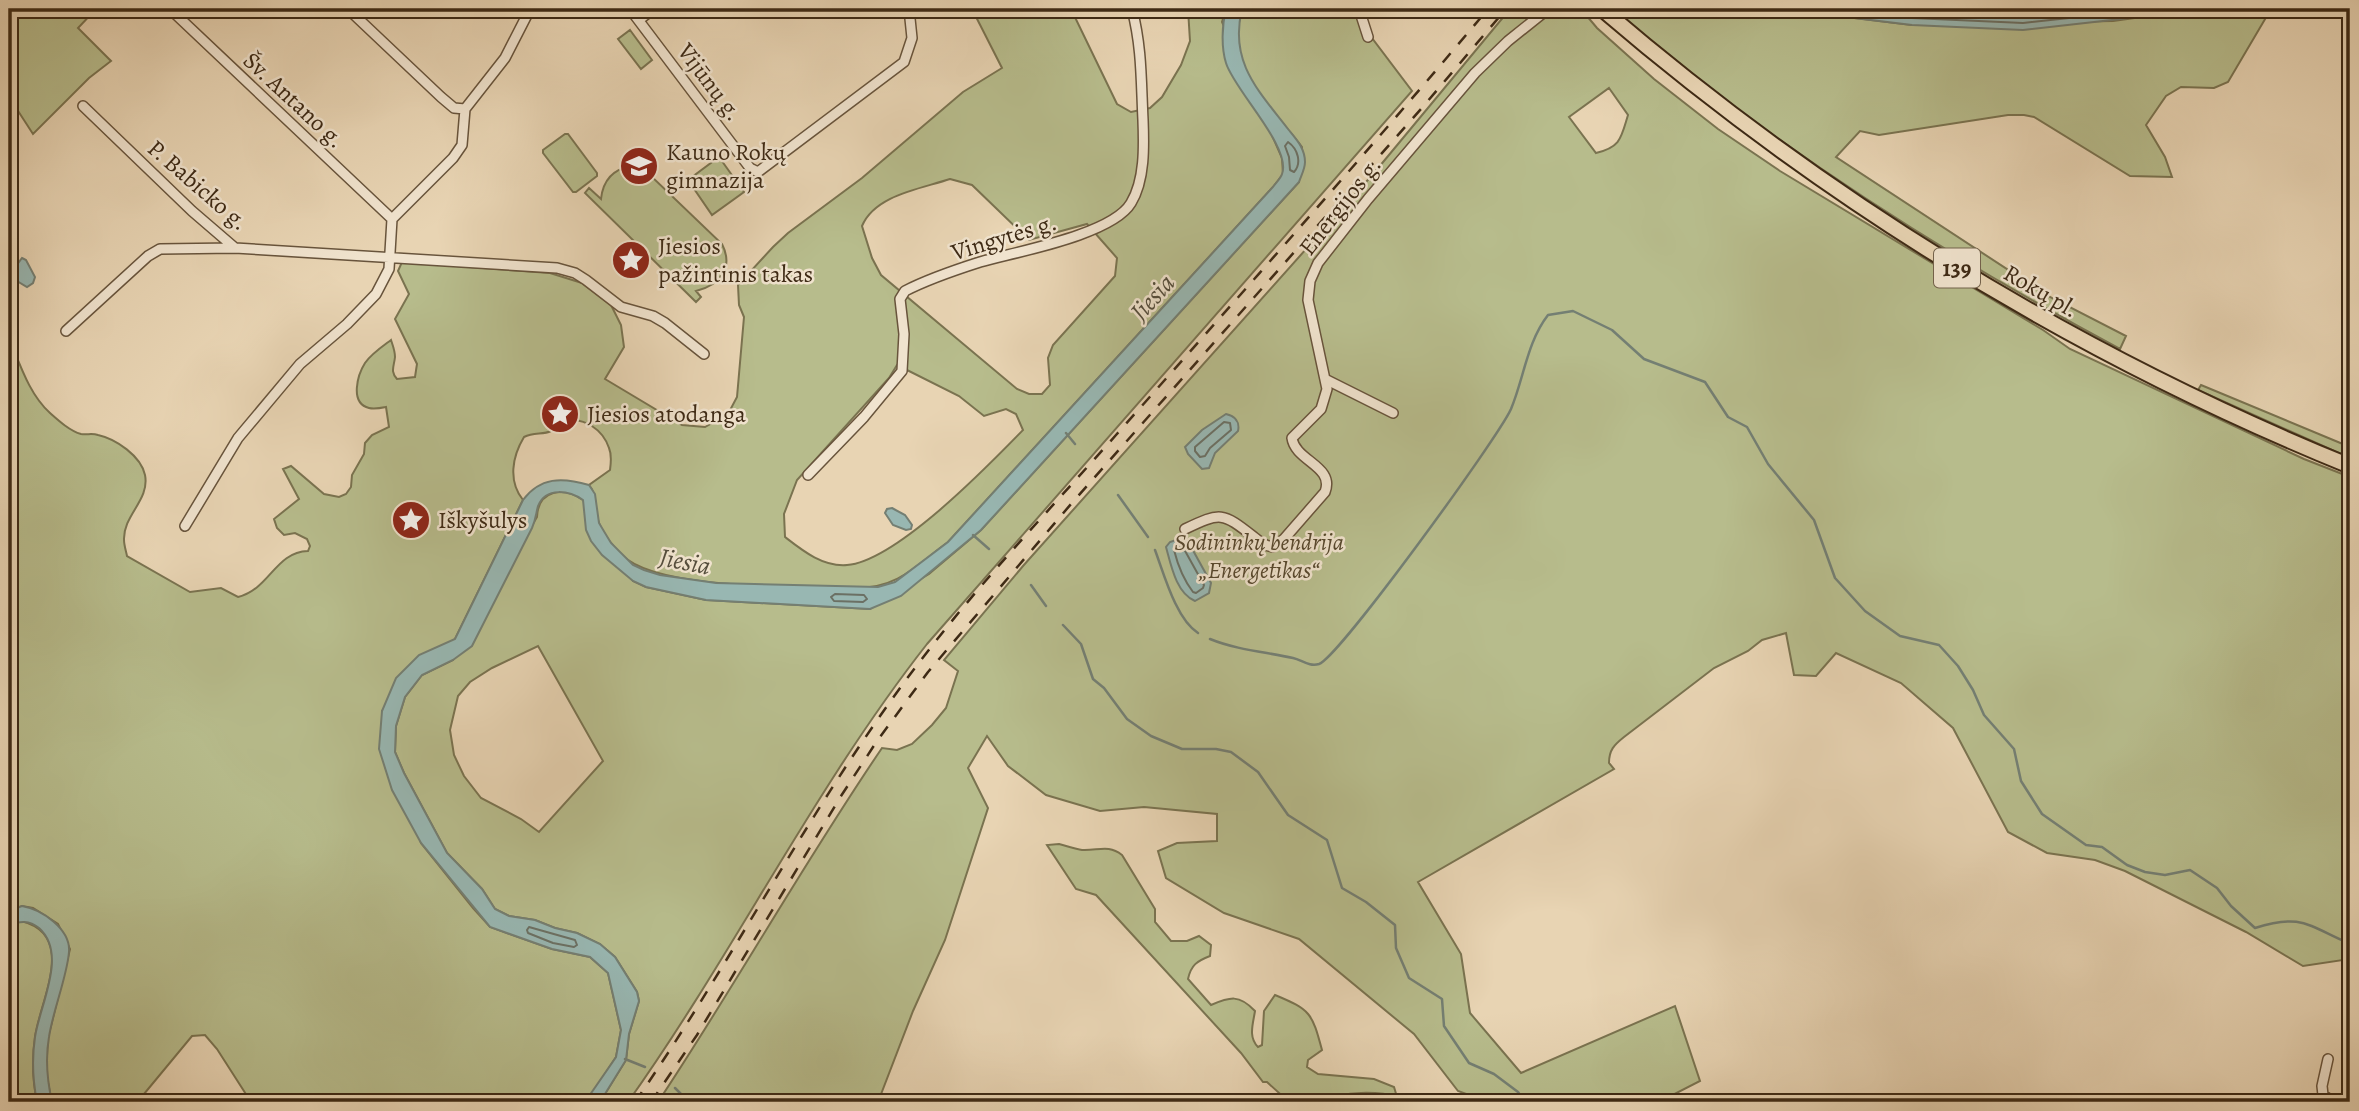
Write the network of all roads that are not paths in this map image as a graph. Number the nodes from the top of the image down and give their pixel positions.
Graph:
1 (170, 9) edge
2 (348, 9) edge
3 (528, 9) edge
4 (630, 9) edge
5 (653, 9) edge
6 (909, 9) edge
7 (1132, 9) edge
8 (1359, 9) edge
9 (1548, 9) edge
10 (1602, 9) edge
11 (639, 20) junction
12 (1368, 37) dead end
13 (83, 106) dead end
14 (465, 109) junction
15 (393, 219) junction
16 (234, 248) junction
17 (389, 257) junction
18 (66, 331) dead end
19 (704, 354) dead end
20 (1327, 380) junction
21 (1393, 413) dead end
22 (2350, 466) edge
23 (808, 475) dead end
24 (185, 526) dead end
25 (1185, 529) dead end
26 (2328, 1059) dead end
27 (2333, 1102) edge

1 - 15 street, Šv. Antano g.
2 - 14 street
3 - 14 street
4 - 11 street, Vijūnų g.
5 - 11 street
6 - 11 street, Vijūnų g.
7 - 23 street, Vingytės g.
8 - 12 street
9 - 20 street, Energijos g.
10 - 22 main road, Rokų pl. / 139
13 - 16 street, P. Babicko g.
14 - 15 street
15 - 17 street
16 - 17 street, P. Babicko g.
16 - 18 street
17 - 19 street, P. Babicko g.
17 - 24 street
20 - 21 street
20 - 25 street, Energijos g.
26 - 27 street

